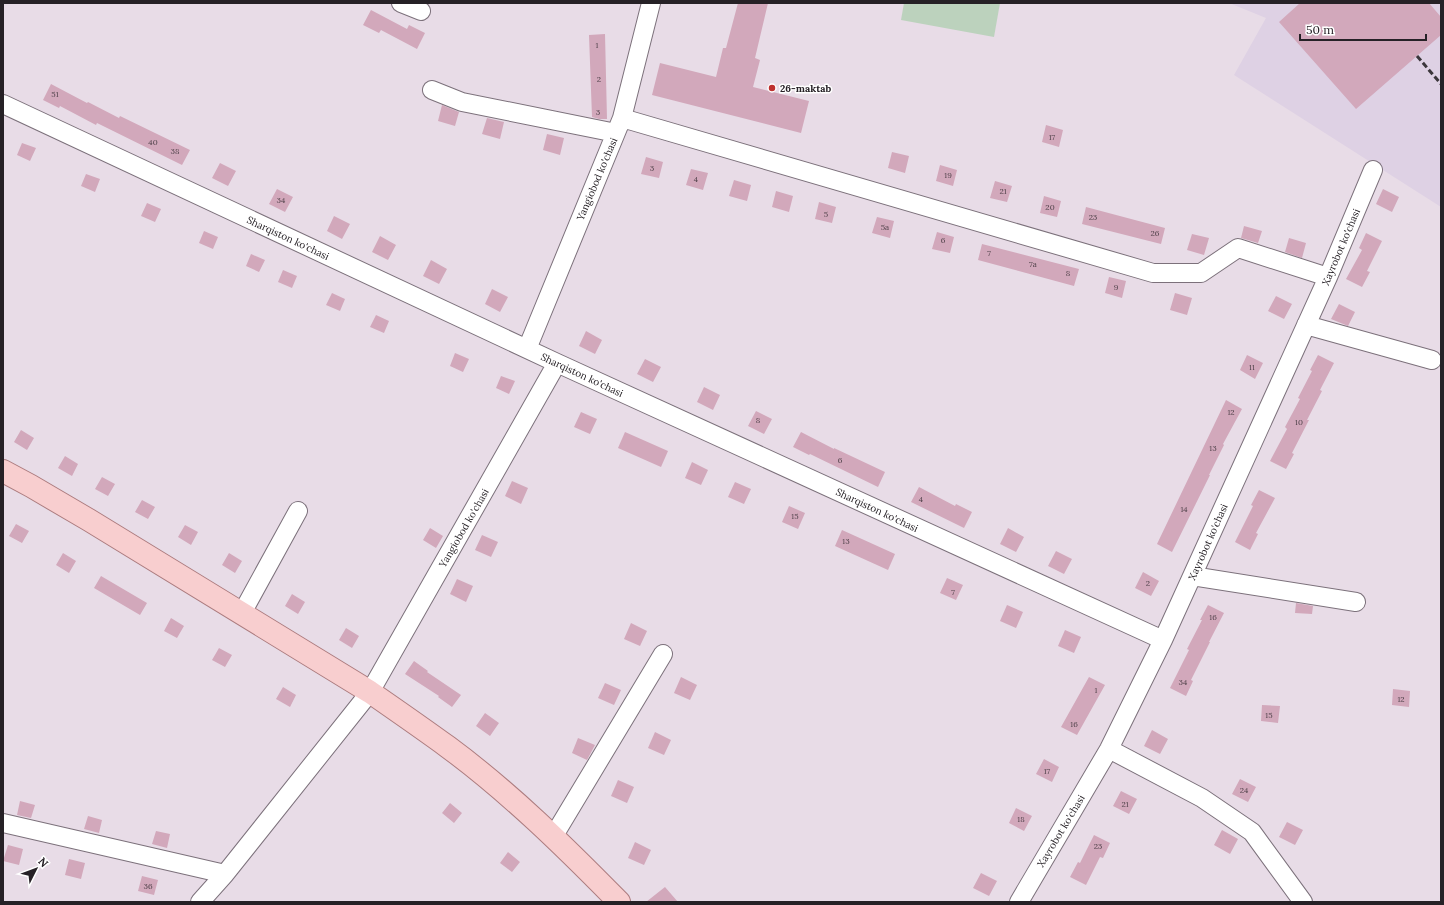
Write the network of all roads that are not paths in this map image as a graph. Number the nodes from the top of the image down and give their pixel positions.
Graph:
1 (401, 3) edge
2 (651, 3) edge
3 (421, 11) dead end
4 (432, 90) dead end
5 (3, 104) edge
6 (619, 126) junction
7 (1373, 170) dead end
8 (1328, 277) junction
9 (1306, 325) junction
10 (527, 349) junction
11 (1432, 360) dead end
12 (557, 363) junction
13 (3, 471) edge
14 (298, 511) dead end
15 (1192, 576) junction
16 (1356, 602) dead end
17 (242, 613) junction
18 (1163, 640) junction
19 (663, 654) dead end
20 (370, 692) junction
21 (1109, 749) junction
22 (3, 823) edge
23 (553, 837) junction
24 (225, 874) junction
25 (200, 902) edge
26 (619, 902) edge
27 (1019, 902) edge
28 (1302, 902) edge

1 - 3 street
2 - 6 street, Yangiobod ko'chasi
4 - 6 street
5 - 10 street, Sharqiston ko'chasi
6 - 8 street
6 - 10 street, Yangiobod ko'chasi
7 - 8 street, Xayrobot ko'chasi
8 - 9 street, Xayrobot ko'chasi
9 - 11 street
9 - 15 street, Xayrobot ko'chasi
10 - 12 street, Sharqiston ko'chasi
12 - 18 street, Sharqiston ko'chasi
12 - 20 street, Yangiobod ko'chasi
13 - 17 main road
14 - 17 street
15 - 16 street
15 - 18 street, Xayrobot ko'chasi
17 - 20 main road
18 - 21 street, Xayrobot ko'chasi
19 - 23 street
20 - 23 main road
20 - 24 street, Yangiobod ko'chasi
21 - 27 street, Xayrobot ko'chasi
21 - 28 street
22 - 24 street
23 - 26 main road
24 - 25 street, Yangiobod ko'chasi

